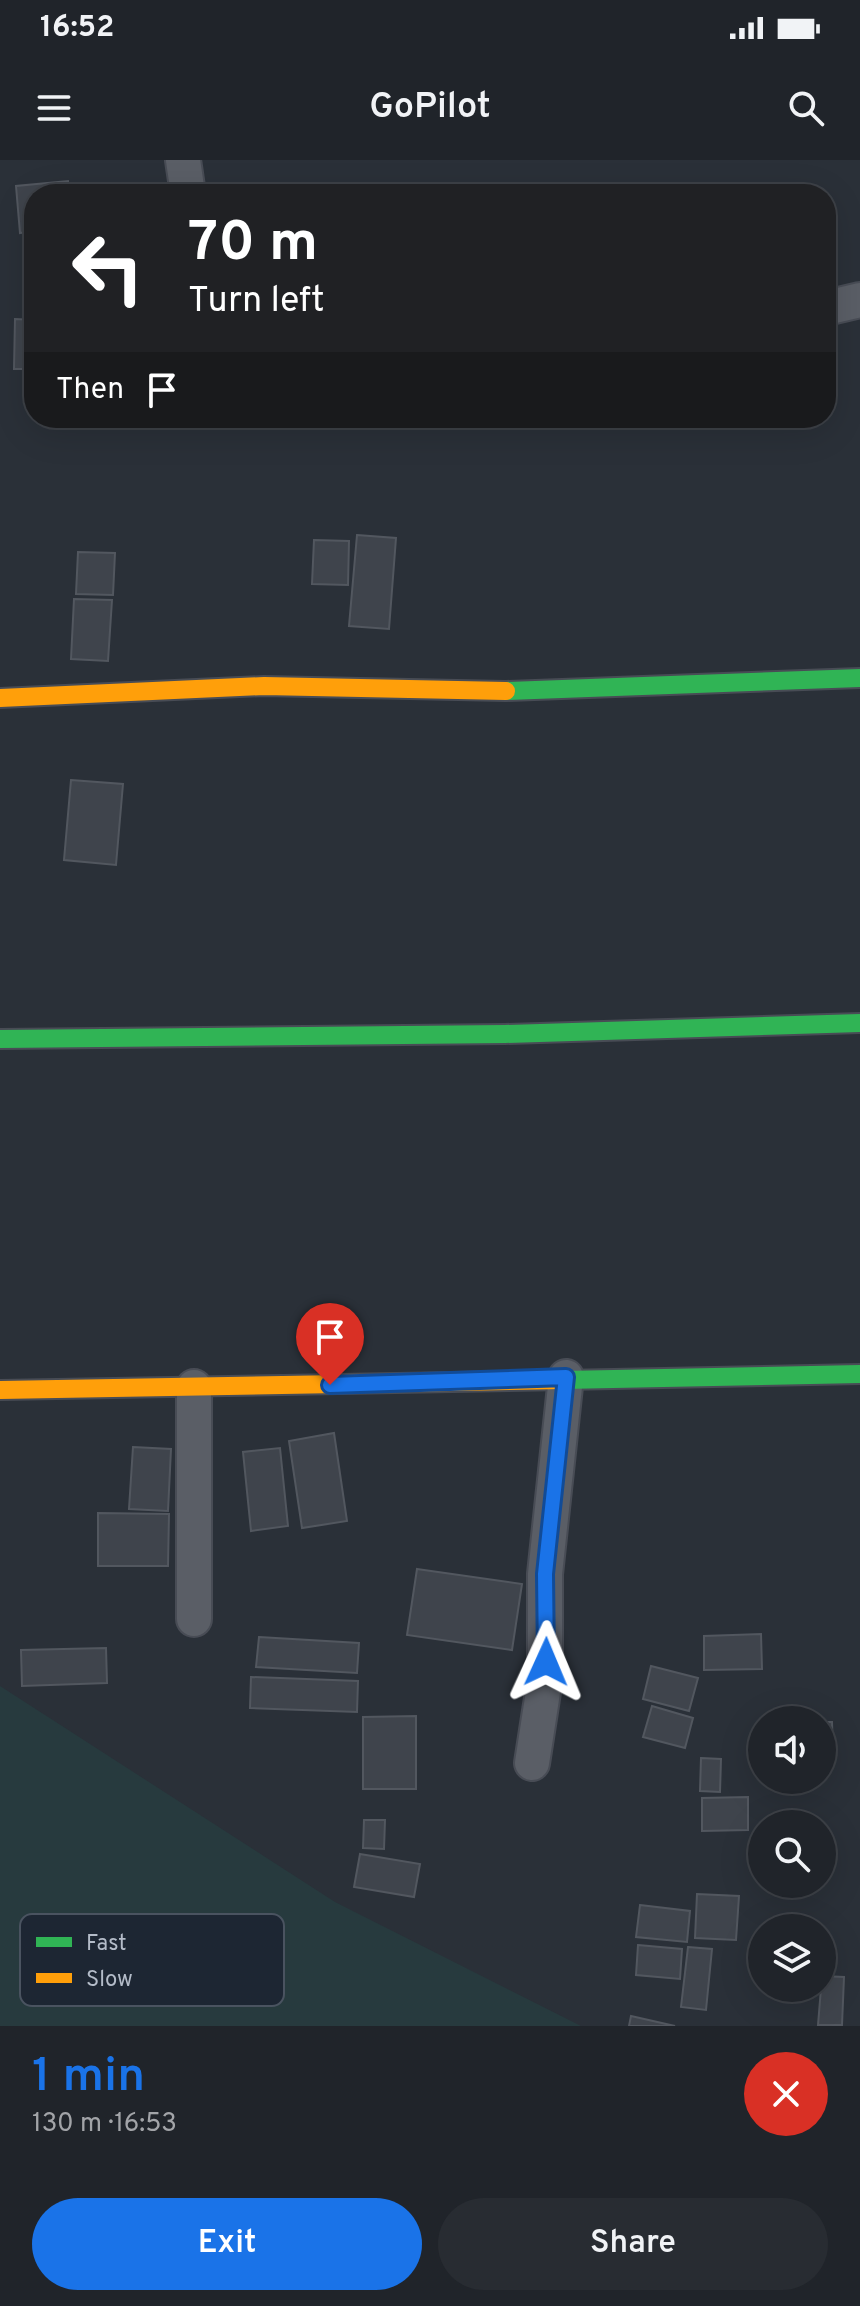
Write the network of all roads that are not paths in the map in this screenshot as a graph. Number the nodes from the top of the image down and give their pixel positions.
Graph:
1 (183, 160) edge
2 (187, 184) edge
3 (860, 300) edge
4 (836, 306) edge
5 (860, 678) edge
6 (0, 698) edge
7 (860, 1023) edge
8 (0, 1039) edge
9 (860, 1374) edge
10 (566, 1377) junction
11 (194, 1387) junction
12 (0, 1390) edge
13 (194, 1619) dead end
14 (532, 1763) dead end

1 - 2 street
3 - 4 street
5 - 6 street
7 - 8 street
9 - 10 street
10 - 11 street
10 - 14 street
11 - 12 street
11 - 13 street

